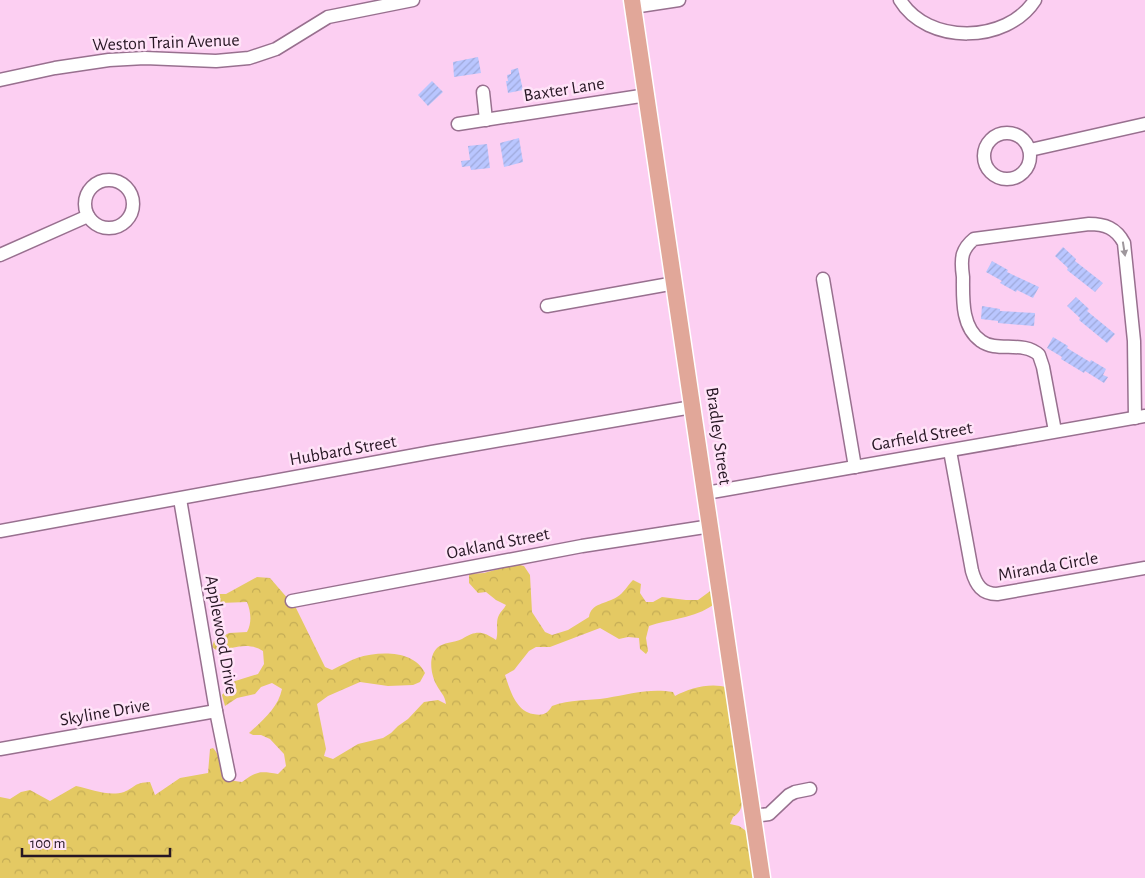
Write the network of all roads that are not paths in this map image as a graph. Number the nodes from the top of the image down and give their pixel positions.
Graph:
1 (413, 0) edge
2 (679, 0) edge
3 (900, 0) edge
4 (1035, 0) edge
5 (633, 4) edge
6 (0, 80) edge
7 (483, 92) dead end
8 (647, 95) junction
9 (486, 120) junction
10 (458, 124) dead end
11 (1145, 124) edge
12 (1030, 150) dead end
13 (88, 216) dead end
14 (0, 255) edge
15 (823, 279) dead end
16 (674, 283) junction
17 (547, 306) dead end
18 (692, 407) junction
19 (1140, 417) edge
20 (1055, 431) junction
21 (950, 451) junction
22 (855, 467) junction
23 (706, 493) junction
24 (180, 499) junction
25 (710, 526) junction
26 (0, 531) edge
27 (1145, 568) edge
28 (292, 601) dead end
29 (216, 711) junction
30 (0, 749) edge
31 (229, 775) dead end
32 (810, 789) dead end
33 (754, 816) junction
34 (762, 878) edge

1 - 6 street, Weston Train Avenue
2 - 5 street
3 - 4 street
5 - 8 main road, Bradley Street
7 - 9 street
8 - 9 street, Baxter Lane
8 - 16 main road, Bradley Street
9 - 10 street, Baxter Lane
11 - 12 street
13 - 14 street
15 - 22 street
16 - 17 street
16 - 18 main road, Bradley Street
18 - 23 main road, Bradley Street
18 - 24 street, Hubbard Street
19 - 20 street, Garfield Street
20 -> 19 street
20 - 21 street, Garfield Street
21 - 22 street, Garfield Street
21 - 27 street, Miranda Circle
22 - 23 street, Garfield Street
23 - 25 main road, Bradley Street
24 - 26 street, Hubbard Street
24 - 29 street, Applewood Drive
25 - 28 street, Oakland Street
25 - 33 main road, Bradley Street
29 - 30 street, Skyline Drive
29 - 31 street, Applewood Drive
32 - 33 street
33 - 34 main road, Bradley Street

